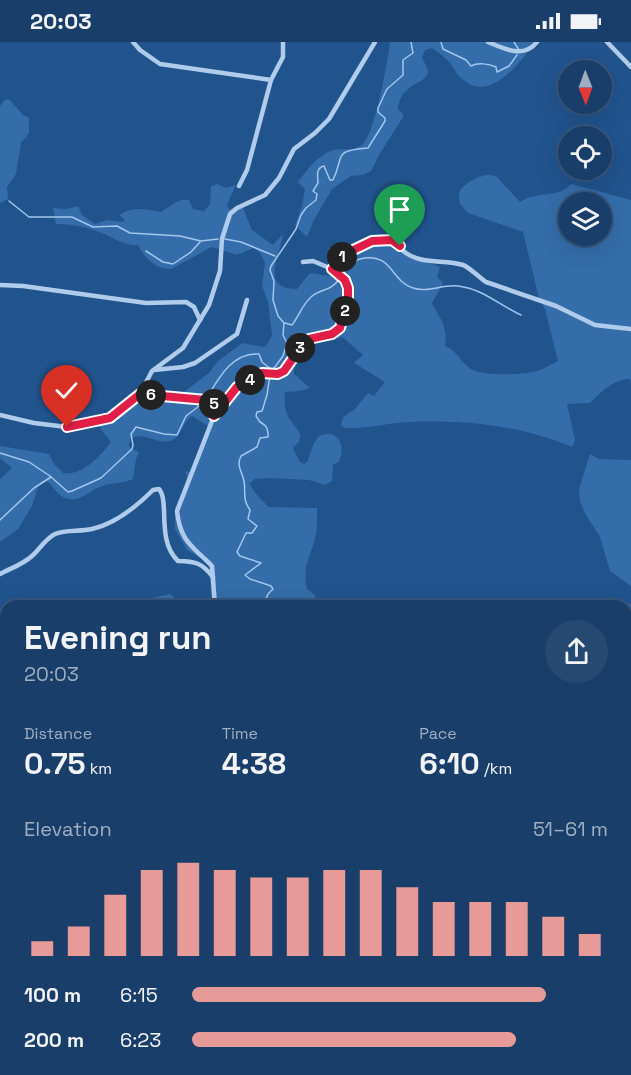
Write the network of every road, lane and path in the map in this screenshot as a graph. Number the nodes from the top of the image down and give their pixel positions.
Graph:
1 (134, 42) edge
2 (283, 42) edge
3 (375, 42) edge
4 (488, 42) edge
5 (537, 42) edge
6 (607, 42) edge
7 (631, 67) edge
8 (271, 80) junction
9 (238, 186) dead end
10 (303, 262) dead end
11 (332, 269) junction
12 (0, 285) edge
13 (247, 300) dead end
14 (200, 320) junction
15 (631, 329) edge
16 (152, 371) junction
17 (140, 394) junction
18 (0, 415) edge
19 (214, 416) junction
20 (0, 574) edge
21 (213, 577) junction
22 (215, 600) edge

1 - 8 street
2 - 8 street
3 - 14 street
4 - 5 street
6 - 7 street
8 - 9 street
10 - 11 street
11 - 15 street
11 - 19 street
12 - 14 street
13 - 16 street
14 - 16 street
16 - 17 street
17 - 18 street
17 - 19 street
19 - 21 street
20 - 21 street
21 - 22 street

